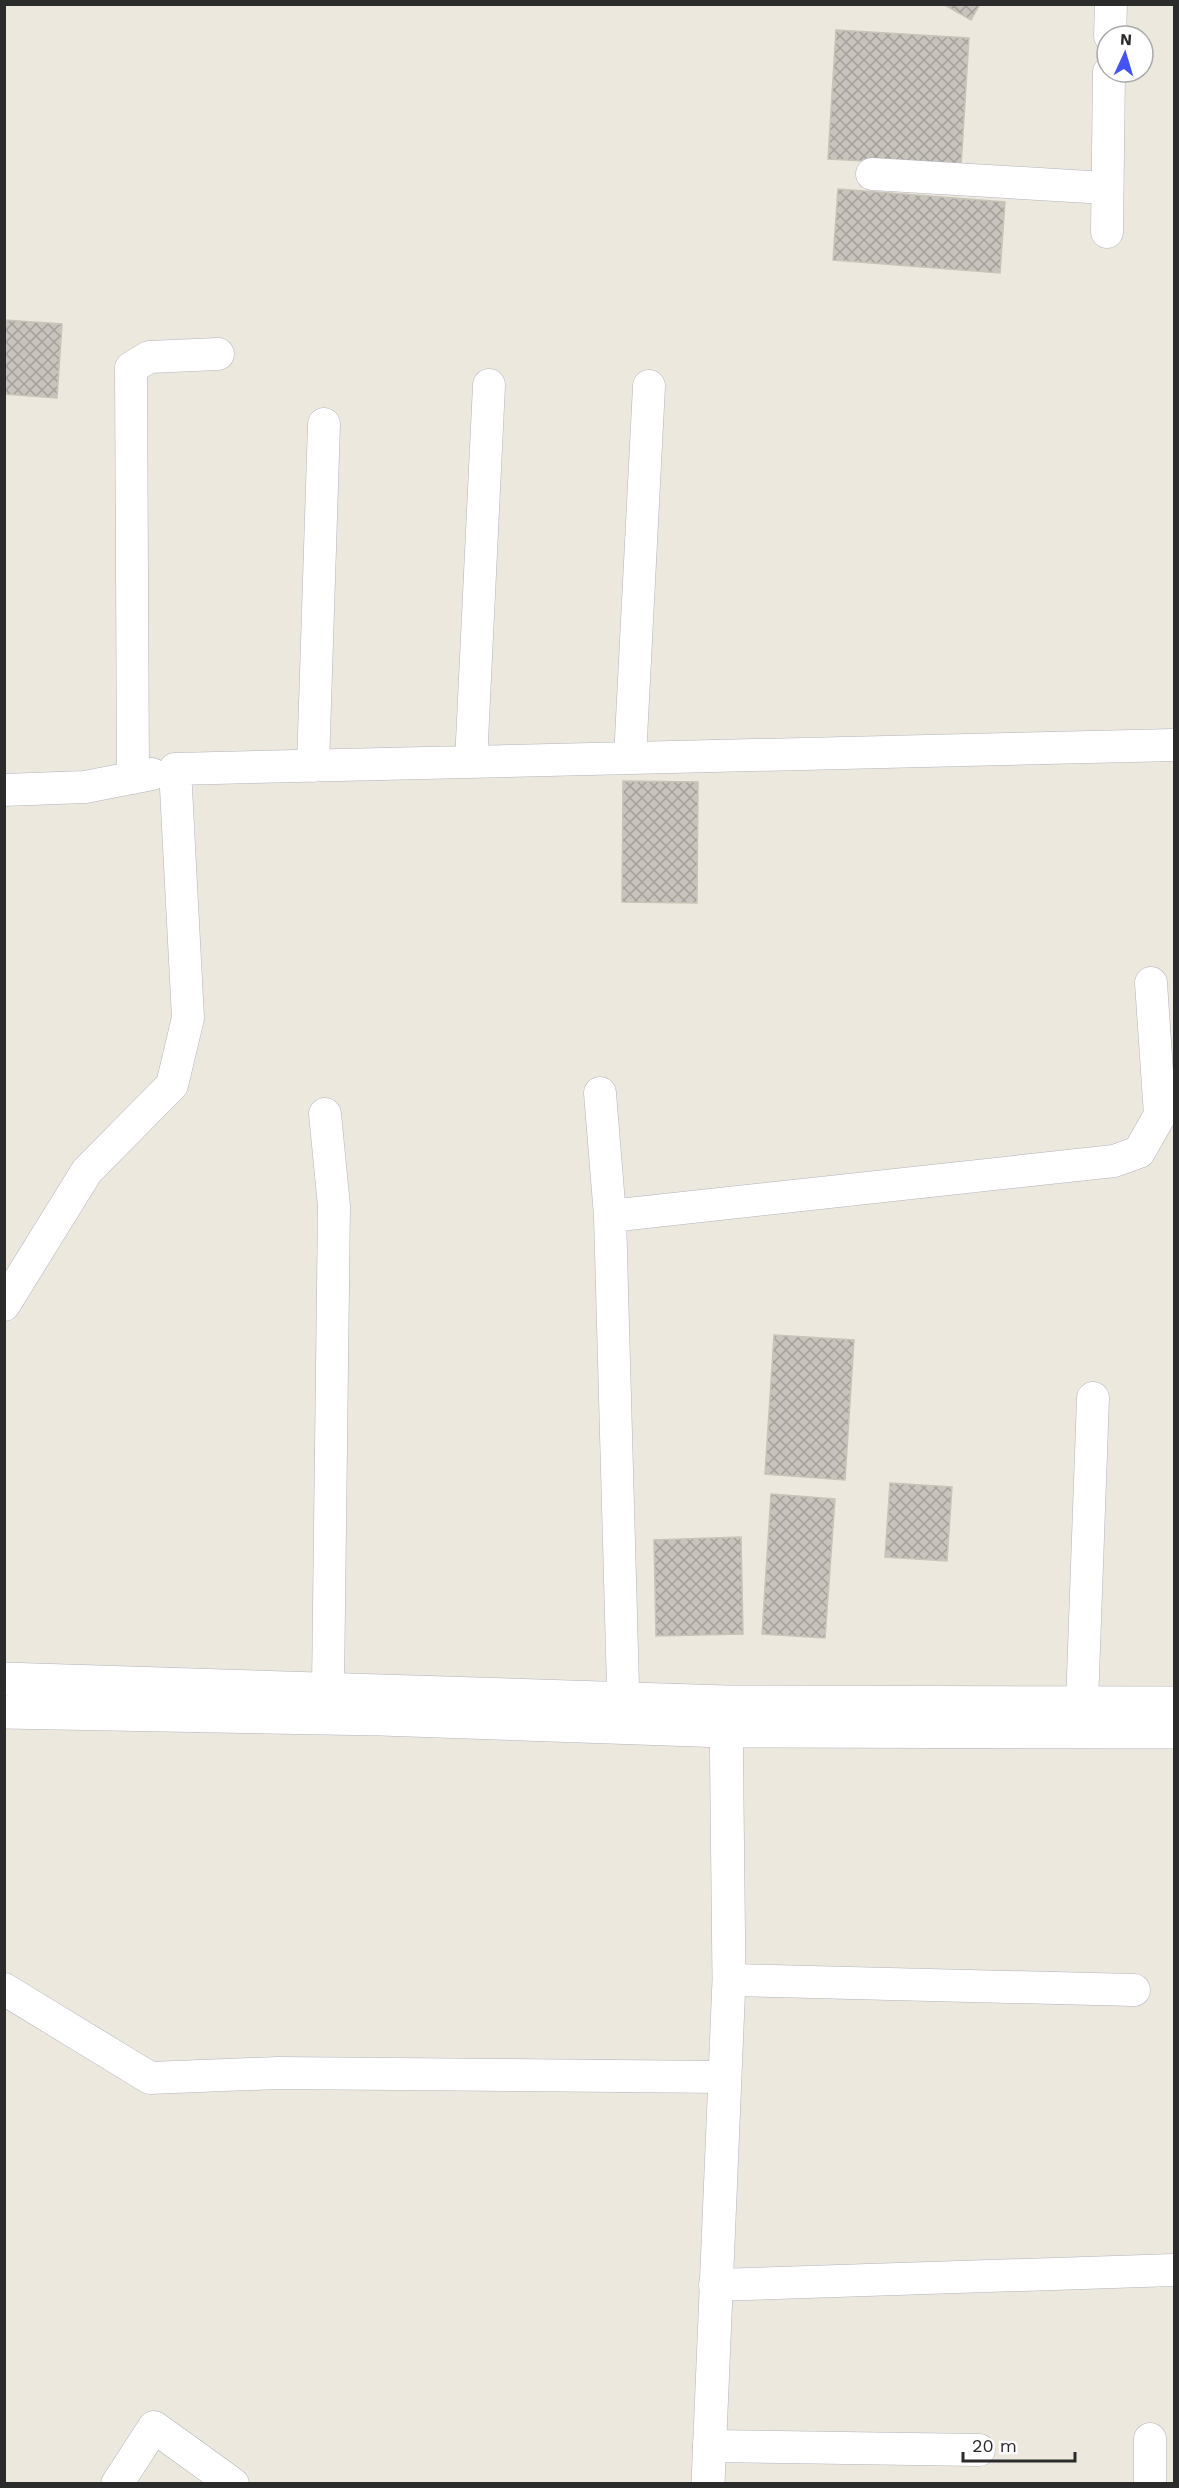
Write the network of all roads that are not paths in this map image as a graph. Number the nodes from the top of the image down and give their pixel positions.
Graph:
1 (1111, 4) edge
2 (1110, 24) edge
3 (1109, 84) edge
4 (872, 174) dead end
5 (1106, 188) junction
6 (1107, 232) dead end
7 (218, 354) dead end
8 (489, 385) dead end
9 (649, 386) dead end
10 (324, 424) dead end
11 (1174, 745) edge
12 (630, 758) junction
13 (471, 762) junction
14 (313, 766) junction
15 (176, 769) junction
16 (133, 778) junction
17 (4, 790) edge
18 (1151, 983) dead end
19 (600, 1093) dead end
20 (325, 1114) dead end
21 (610, 1216) junction
22 (4, 1305) edge
23 (1093, 1398) dead end
24 (4, 1679) edge
25 (328, 1688) junction
26 (1174, 1703) edge
27 (1082, 1704) junction
28 (4, 1712) edge
29 (624, 1713) junction
30 (725, 1717) junction
31 (1174, 1732) edge
32 (729, 1980) junction
33 (4, 1989) edge
34 (1134, 1990) dead end
35 (724, 2076) junction
36 (1174, 2270) edge
37 (715, 2285) junction
38 (1150, 2439) dead end
39 (709, 2446) junction
40 (979, 2450) dead end
41 (117, 2484) edge
42 (233, 2484) edge
43 (708, 2484) edge
44 (1150, 2484) edge

1 - 2 street
3 - 5 street
4 - 5 street
5 - 6 street
7 - 16 street
8 - 13 street
9 - 12 street
10 - 14 street
11 - 12 street
12 - 13 street
13 - 14 street
14 - 15 street
15 - 16 street
15 - 22 street
16 - 17 street
18 - 21 street
19 - 21 street
20 - 25 street
21 - 29 street
23 - 27 street
24 - 25 main road
24 - 29 main road
25 - 29 main road
26 - 27 main road
27 - 30 main road
28 - 29 main road
29 - 30 main road
30 - 31 main road
30 - 32 main road
32 - 34 street
32 - 35 main road
33 - 35 street
35 - 37 main road
36 - 37 street
37 - 39 main road
38 - 44 street
39 - 40 street
39 - 43 main road
41 - 42 street

